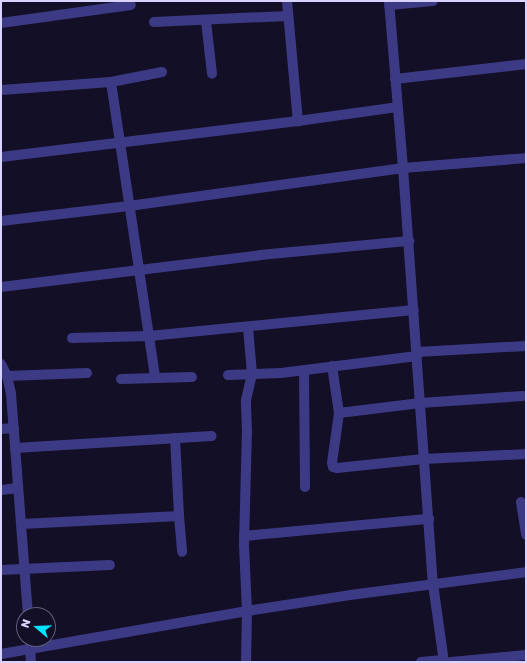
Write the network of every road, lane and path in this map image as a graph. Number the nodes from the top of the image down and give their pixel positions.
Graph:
1 (287, 1) edge
2 (433, 1) edge
3 (389, 3) edge
4 (131, 5) dead end
5 (288, 16) junction
6 (206, 20) junction
7 (154, 22) dead end
8 (1, 23) edge
9 (526, 64) edge
10 (162, 72) dead end
11 (212, 74) dead end
12 (395, 79) junction
13 (111, 82) junction
14 (1, 90) edge
15 (397, 107) junction
16 (298, 121) junction
17 (121, 143) junction
18 (1, 157) edge
19 (526, 158) edge
20 (403, 168) junction
21 (129, 206) junction
22 (1, 221) edge
23 (409, 241) junction
24 (139, 270) junction
25 (1, 287) edge
26 (414, 310) junction
27 (248, 327) junction
28 (149, 336) junction
29 (72, 338) dead end
30 (526, 346) edge
31 (417, 354) junction
32 (1, 364) edge
33 (332, 366) junction
34 (304, 370) junction
35 (87, 373) dead end
36 (252, 374) junction
37 (228, 375) dead end
38 (7, 376) junction
39 (192, 377) dead end
40 (155, 378) junction
41 (120, 379) dead end
42 (523, 396) dead end
43 (420, 403) junction
44 (339, 414) junction
45 (14, 428) junction
46 (1, 429) edge
47 (212, 436) dead end
48 (175, 438) junction
49 (15, 448) junction
50 (526, 454) edge
51 (424, 459) junction
52 (305, 487) dead end
53 (18, 488) junction
54 (1, 490) edge
55 (521, 502) dead end
56 (179, 516) junction
57 (429, 519) junction
58 (22, 524) junction
59 (526, 535) edge
60 (244, 536) junction
61 (182, 552) dead end
62 (110, 565) dead end
63 (24, 568) junction
64 (1, 570) edge
65 (526, 572) edge
66 (434, 584) junction
67 (27, 607) edge
68 (247, 611) junction
69 (56, 640) edge
70 (21, 647) edge
71 (30, 647) edge
72 (1, 654) edge
73 (526, 655) edge
74 (446, 661) edge
75 (31, 662) edge
76 (246, 662) edge
77 (421, 662) edge

1 - 5 street
2 - 3 street
3 - 12 street
4 - 8 street
5 - 6 street
5 - 16 street
6 - 7 street
6 - 11 street
9 - 12 street
10 - 13 street
12 - 15 street
13 - 14 street
13 - 17 street
15 - 16 street
15 - 20 street
16 - 17 street
17 - 18 street
17 - 21 street
19 - 20 street
20 - 21 street
20 - 23 street
21 - 22 street
21 - 24 street
23 - 24 street
23 - 26 street
24 - 25 street
24 - 28 street
26 - 27 street
26 - 31 street
27 - 28 street
27 - 36 street
28 - 29 street
28 - 40 street
30 - 31 street
31 - 33 street
31 - 43 street
32 - 38 street
33 - 34 street
33 - 44 street
34 - 36 street
34 - 52 street
35 - 38 street
36 - 37 street
36 - 60 street
38 - 45 street
39 - 40 street
40 - 41 street
42 - 43 street
43 - 44 street
43 - 51 street
44 - 51 street
45 - 46 street
45 - 49 street
47 - 48 street
48 - 49 street
48 - 56 street
49 - 53 street
50 - 51 street
51 - 57 street
53 - 54 street
53 - 58 street
55 - 59 street
56 - 58 street
56 - 61 street
57 - 60 street
57 - 66 street
58 - 63 street
60 - 68 street
62 - 63 street
63 - 64 street
63 - 67 street
65 - 66 street
66 - 68 street
66 - 74 street
68 - 69 street
68 - 76 street
70 - 72 street
71 - 75 street
73 - 74 street
74 - 77 street

